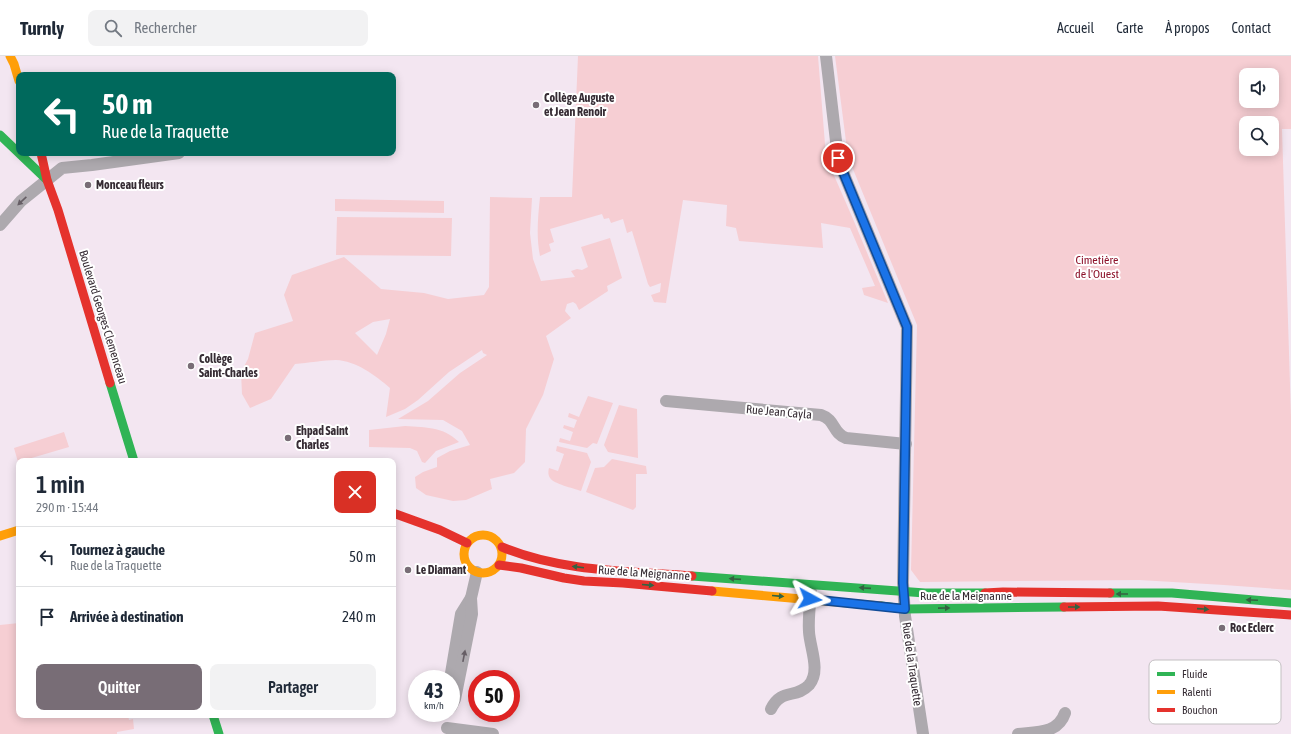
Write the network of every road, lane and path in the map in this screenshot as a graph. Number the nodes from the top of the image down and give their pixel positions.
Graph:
1 (10, 56) edge
2 (826, 56) edge
3 (16, 72) edge
4 (0, 135) edge
5 (16, 150) edge
6 (22, 156) edge
7 (42, 156) edge
8 (159, 156) edge
9 (47, 180) junction
10 (0, 225) edge
11 (666, 401) dead end
12 (906, 444) junction
13 (133, 458) edge
14 (396, 514) edge
15 (16, 531) edge
16 (0, 536) edge
17 (466, 543) junction
18 (502, 548) junction
19 (499, 565) junction
20 (477, 572) junction
21 (812, 584) junction
22 (904, 592) junction
23 (471, 598) junction
24 (810, 599) junction
25 (1291, 603) edge
26 (905, 609) junction
27 (1291, 615) edge
28 (452, 670) edge
29 (460, 674) edge
30 (771, 709) dead end
31 (1065, 713) dead end
32 (214, 718) edge
33 (446, 731) edge
34 (216, 733) edge
35 (492, 734) edge
36 (922, 734) edge
37 (1018, 734) edge

1 - 3 main road
2 - 12 street, Rue de la Traquette
4 - 5 main road
6 - 9 main road
7 - 9 main road, Boulevard Georges Clemenceau
8 - 9 street
9 -> 10 street
9 - 13 main road, Boulevard Georges Clemenceau
11 - 12 street, Rue Jean Cayla
12 - 22 street, Rue de la Traquette
14 - 17 main road
15 - 16 main road
17 - 18 main road
17 - 20 main road
18 - 19 main road
21 -> 18 main road, Rue de la Meignanne
19 - 20 main road
19 -> 24 main road, Rue de la Meignanne
20 - 23 street
22 -> 21 main road, Rue de la Meignanne
21 - 24 street
25 -> 22 main road, Rue de la Meignanne
22 - 26 street, Rue de la Traquette
23 - 28 street
29 -> 23 street
24 - 26 main road, Rue de la Meignanne
24 - 30 street
26 -> 27 main road, Rue de la Meignanne
26 - 36 street, Rue de la Traquette
31 - 37 street
32 - 34 main road
33 - 35 street

